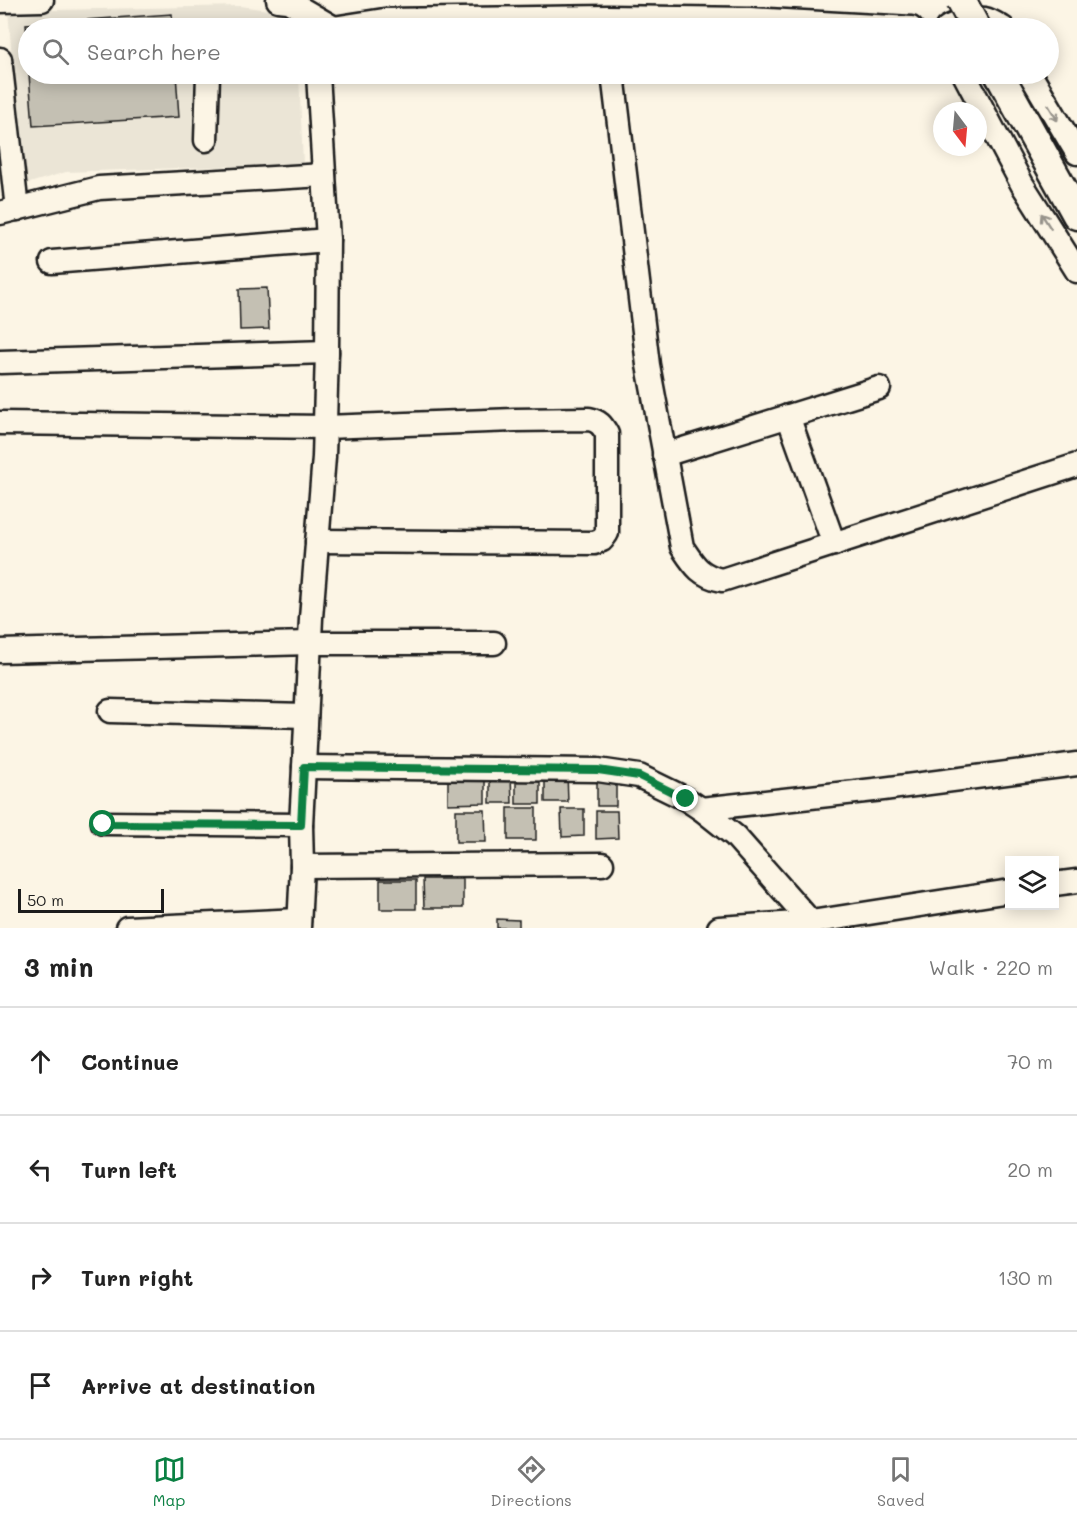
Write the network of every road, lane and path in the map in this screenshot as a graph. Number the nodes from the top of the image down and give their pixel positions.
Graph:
1 (42, 0) edge
2 (278, 0) edge
3 (961, 0) edge
4 (0, 1) edge
5 (316, 18) edge
6 (971, 18) edge
7 (0, 59) edge
8 (208, 84) edge
9 (319, 84) edge
10 (615, 84) edge
11 (969, 84) edge
12 (1036, 84) edge
13 (1005, 85) edge
14 (206, 140) dead end
15 (1077, 153) edge
16 (324, 176) junction
17 (8, 211) edge
18 (1077, 215) edge
19 (328, 240) junction
20 (52, 262) dead end
21 (1077, 271) edge
22 (327, 352) junction
23 (0, 362) edge
24 (879, 388) dead end
25 (788, 416) junction
26 (0, 423) edge
27 (325, 427) junction
28 (664, 455) junction
29 (1077, 465) edge
30 (317, 541) junction
31 (834, 544) junction
32 (310, 643) junction
33 (494, 643) dead end
34 (0, 651) edge
35 (110, 711) dead end
36 (306, 716) junction
37 (1077, 764) edge
38 (304, 767) junction
39 (701, 809) junction
40 (103, 824) dead end
41 (301, 825) junction
42 (602, 864) dead end
43 (302, 866) junction
44 (1077, 881) edge
45 (1059, 883) edge
46 (1005, 892) edge
47 (811, 922) junction
48 (299, 924) edge
49 (127, 928) edge
50 (720, 928) edge

1 - 4 street
2 - 5 street
3 - 6 main road, bridge
7 - 17 street
8 - 14 street
9 - 16 street
10 - 28 street
21 -> 11 street
12 -> 15 street
13 - 18 main road
16 - 17 street
16 - 19 street
19 - 20 street
19 - 22 street
22 - 23 street
22 - 27 street
24 - 25 street
25 - 28 street
25 - 31 street
26 - 27 street
27 - 30 street
27 - 30 street
28 - 31 street
29 - 31 street
30 - 32 street
32 - 33 street
32 - 34 street
32 - 36 street
35 - 36 street
36 - 38 street
37 - 39 street
38 - 39 street
38 - 41 street
39 - 47 street
40 - 41 street
41 - 43 street
42 - 43 street
43 - 48 street
44 - 45 street
46 - 47 street
47 - 50 street
48 - 49 street

